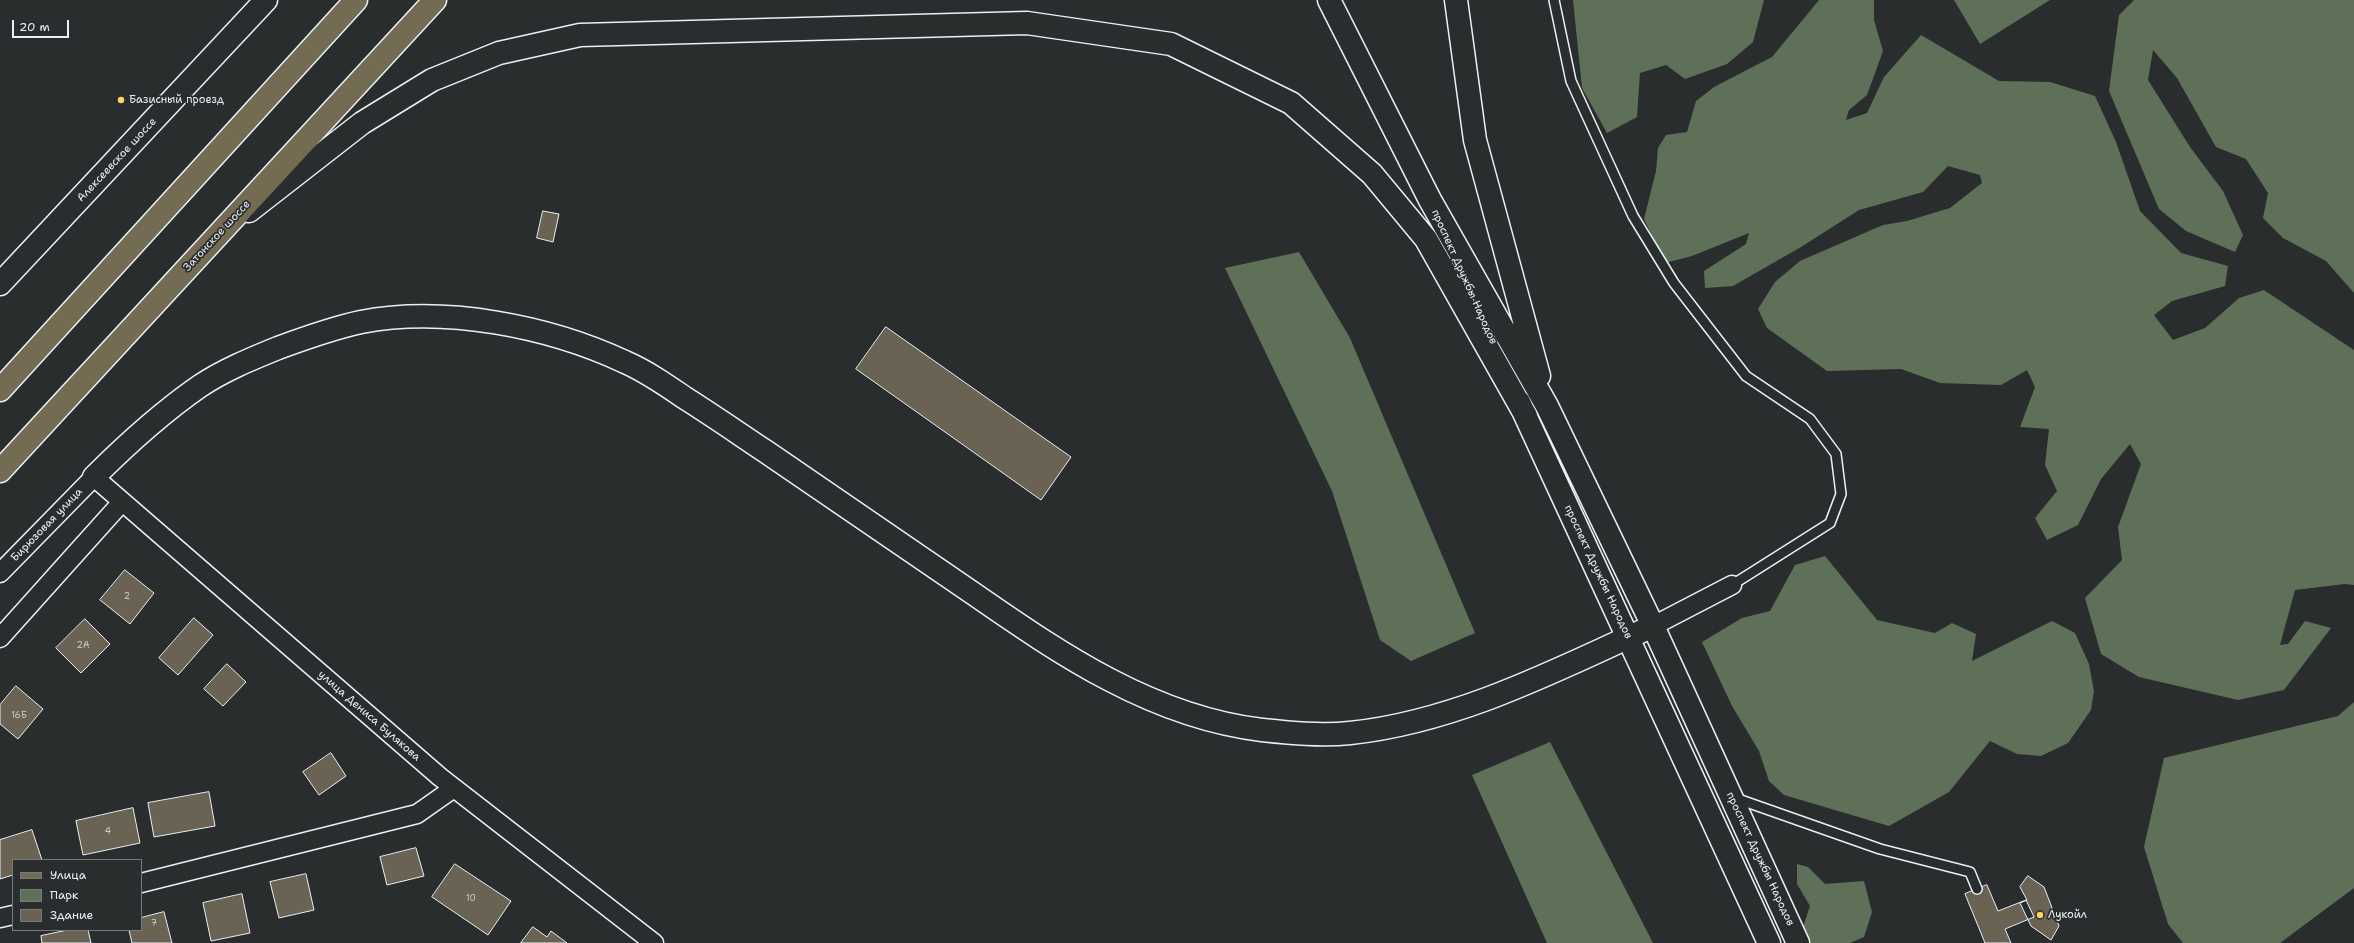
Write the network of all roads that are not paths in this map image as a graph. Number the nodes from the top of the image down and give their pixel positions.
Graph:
1 (266, 0) edge
2 (356, 0) edge
3 (435, 0) edge
4 (1329, 0) edge
5 (1456, 0) edge
6 (1554, 0) edge
7 (1430, 200) junction
8 (220, 234) junction
9 (0, 284) edge
10 (0, 390) edge
11 (1547, 406) junction
12 (1526, 416) junction
13 (0, 471) edge
14 (94, 477) junction
15 (122, 502) junction
16 (0, 574) edge
17 (1732, 585) joint
18 (1653, 626) junction
19 (1629, 637) junction
20 (0, 638) edge
21 (454, 788) junction
22 (1731, 797) junction
23 (142, 883) edge
24 (1977, 889) dead end
25 (12, 915) edge
26 (0, 918) edge
27 (645, 940) edge
28 (1769, 943) edge
29 (1798, 943) edge

1 - 9 main road, Алексеевское шоссе
2 - 10 main road
3 - 8 main road, Затонское шоссе
4 - 7 main road
5 - 11 main road
6 - 17 lane
7 - 11 main road
7 - 12 main road, проспект Дружбы Народов
8 - 12 main road
8 - 13 main road, Затонское шоссе
11 - 18 main road, проспект Дружбы Народов
12 - 19 main road, проспект Дружбы Народов
14 - 15 street, улица Дениса Булякова
14 - 16 street, Бирюзовая улица
14 - 19 main road
15 - 20 street
15 - 21 street, улица Дениса Булякова
17 - 18 street
18 - 19 main road
18 - 22 main road, проспект Дружбы Народов
19 - 28 main road, проспект Дружбы Народов
21 - 23 street
21 - 27 street, улица Дениса Булякова
22 - 24 lane
22 - 29 main road, проспект Дружбы Народов
25 - 26 street

